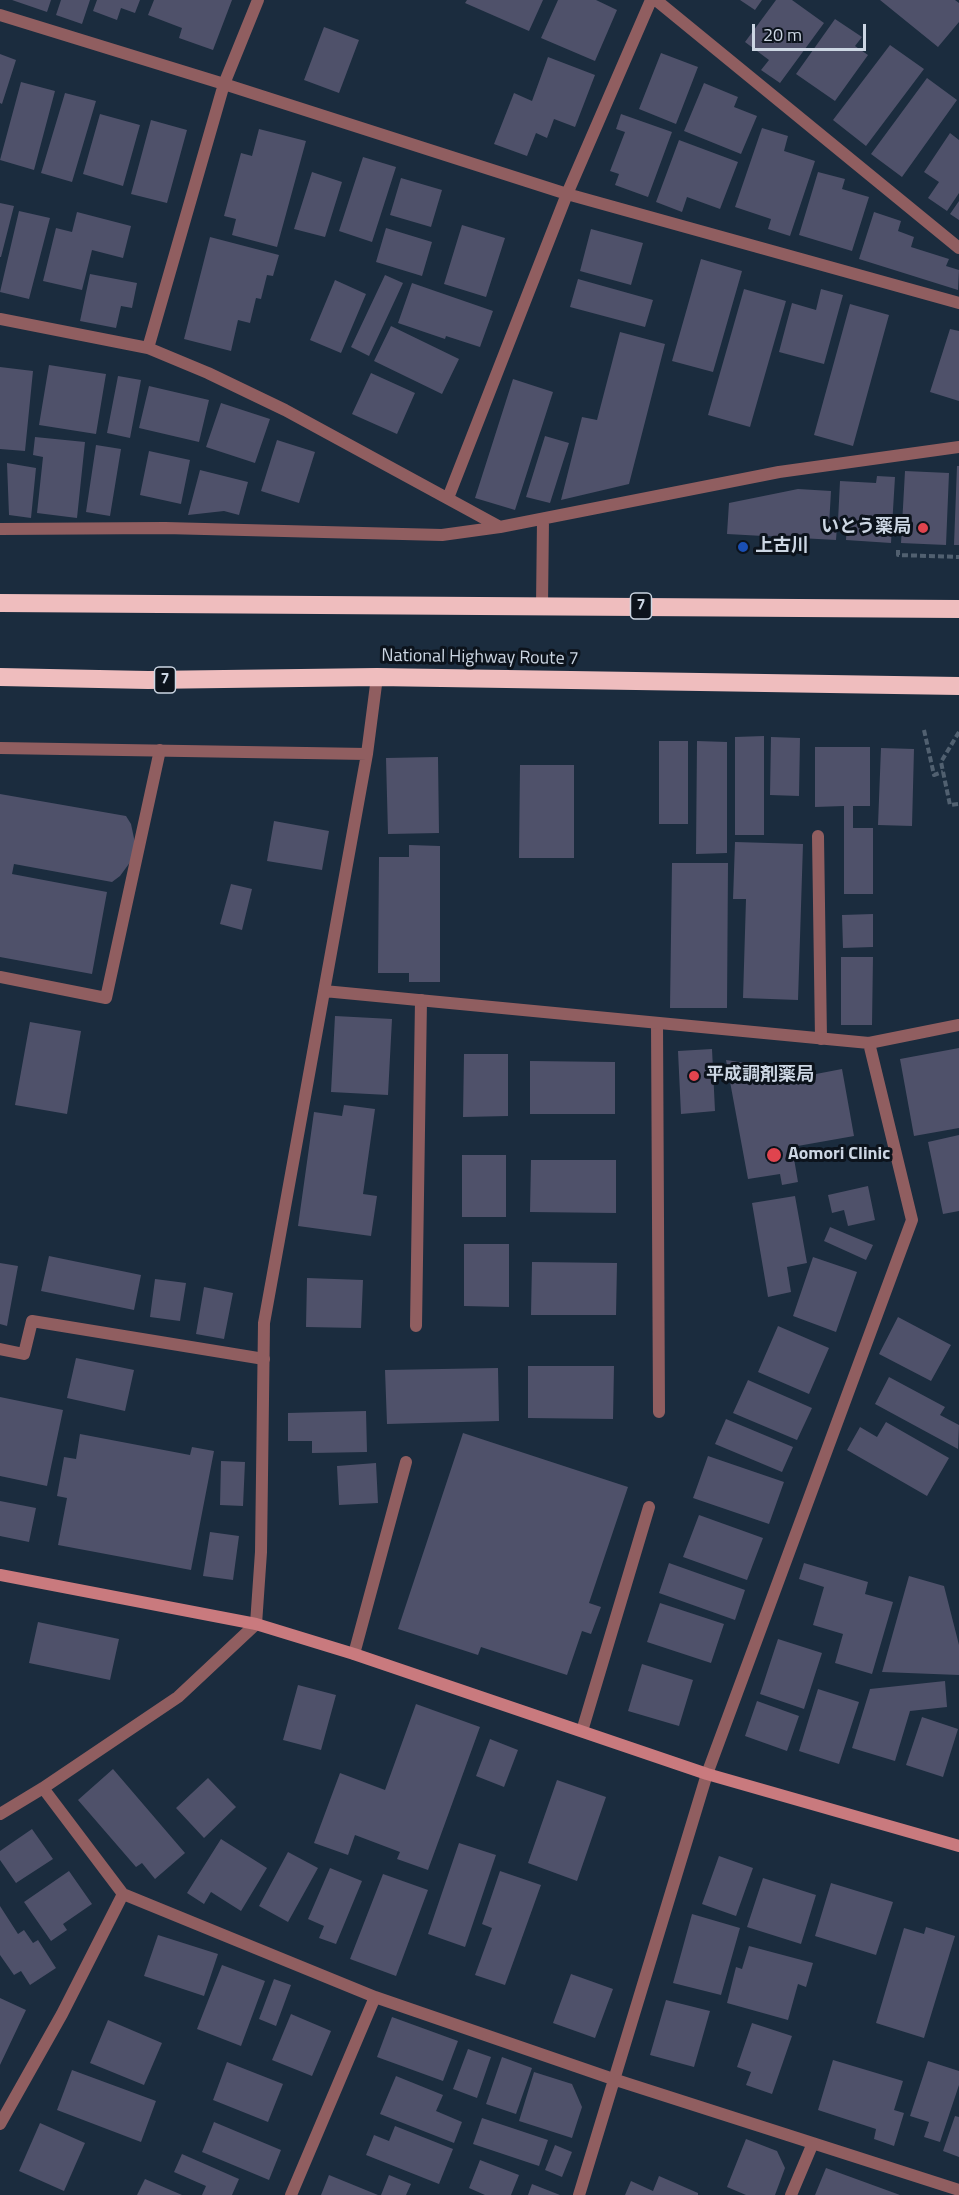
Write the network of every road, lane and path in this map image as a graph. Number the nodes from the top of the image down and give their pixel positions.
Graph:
1 (258, 0) edge
2 (651, 0) edge
3 (656, 0) edge
4 (0, 15) edge
5 (224, 84) junction
6 (567, 194) junction
7 (959, 248) edge
8 (959, 303) edge
9 (0, 319) edge
10 (148, 348) junction
11 (959, 447) edge
12 (448, 498) junction
13 (543, 520) junction
14 (500, 527) junction
15 (0, 529) edge
16 (898, 550) dead end
17 (959, 557) edge
18 (0, 603) edge
19 (542, 605) junction
20 (959, 609) edge
21 (0, 677) edge
22 (377, 677) junction
23 (959, 686) edge
24 (924, 730) dead end
25 (959, 732) edge
26 (0, 748) edge
27 (160, 750) junction
28 (368, 754) junction
29 (943, 771) junction
30 (959, 804) edge
31 (818, 836) dead end
32 (0, 977) edge
33 (324, 991) junction
34 (421, 1000) junction
35 (657, 1023) junction
36 (959, 1025) edge
37 (821, 1039) junction
38 (868, 1043) junction
39 (416, 1326) dead end
40 (0, 1349) edge
41 (264, 1359) junction
42 (659, 1412) dead end
43 (406, 1462) dead end
44 (649, 1507) dead end
45 (0, 1575) edge
46 (256, 1624) junction
47 (354, 1654) junction
48 (582, 1731) junction
49 (707, 1774) junction
50 (43, 1788) junction
51 (0, 1814) edge
52 (959, 1846) edge
53 (123, 1894) junction
54 (375, 1997) junction
55 (613, 2079) junction
56 (0, 2124) edge
57 (813, 2143) junction
58 (959, 2190) edge
59 (291, 2195) edge
60 (579, 2195) edge
61 (791, 2195) edge

1 - 5 street
2 - 6 street
3 - 7 street
4 - 5 street
5 - 6 street
5 - 10 street
6 - 8 street
6 - 12 street
9 - 10 street
10 - 12 street
11 - 13 street
12 - 14 street
13 - 14 street
13 - 19 street
14 - 15 street
16 - 17 path
18 - 19 highway, 7
19 - 20 highway, 7
21 - 22 highway, National Highway Route 7 / 7
22 - 23 highway, National Highway Route 7 / 7
22 - 28 street
24 - 29 path
25 - 29 path
26 - 27 street
27 - 28 street
27 - 32 street
28 - 33 street
29 - 30 path
31 - 37 street
33 - 34 street
33 - 41 street
34 - 35 street
34 - 39 street
35 - 37 street
35 - 42 street
36 - 38 street
37 - 38 street
38 - 49 street
40 - 41 street
41 - 46 street
43 - 47 street
44 - 48 street
45 - 46 street
46 - 47 street
46 - 50 street
47 - 48 street
48 - 49 street
49 - 52 street
49 - 55 street
50 - 51 street
50 - 53 street
53 - 54 street
53 - 56 street
54 - 55 street
54 - 59 street
55 - 57 street
55 - 60 street
57 - 58 street
57 - 61 street

